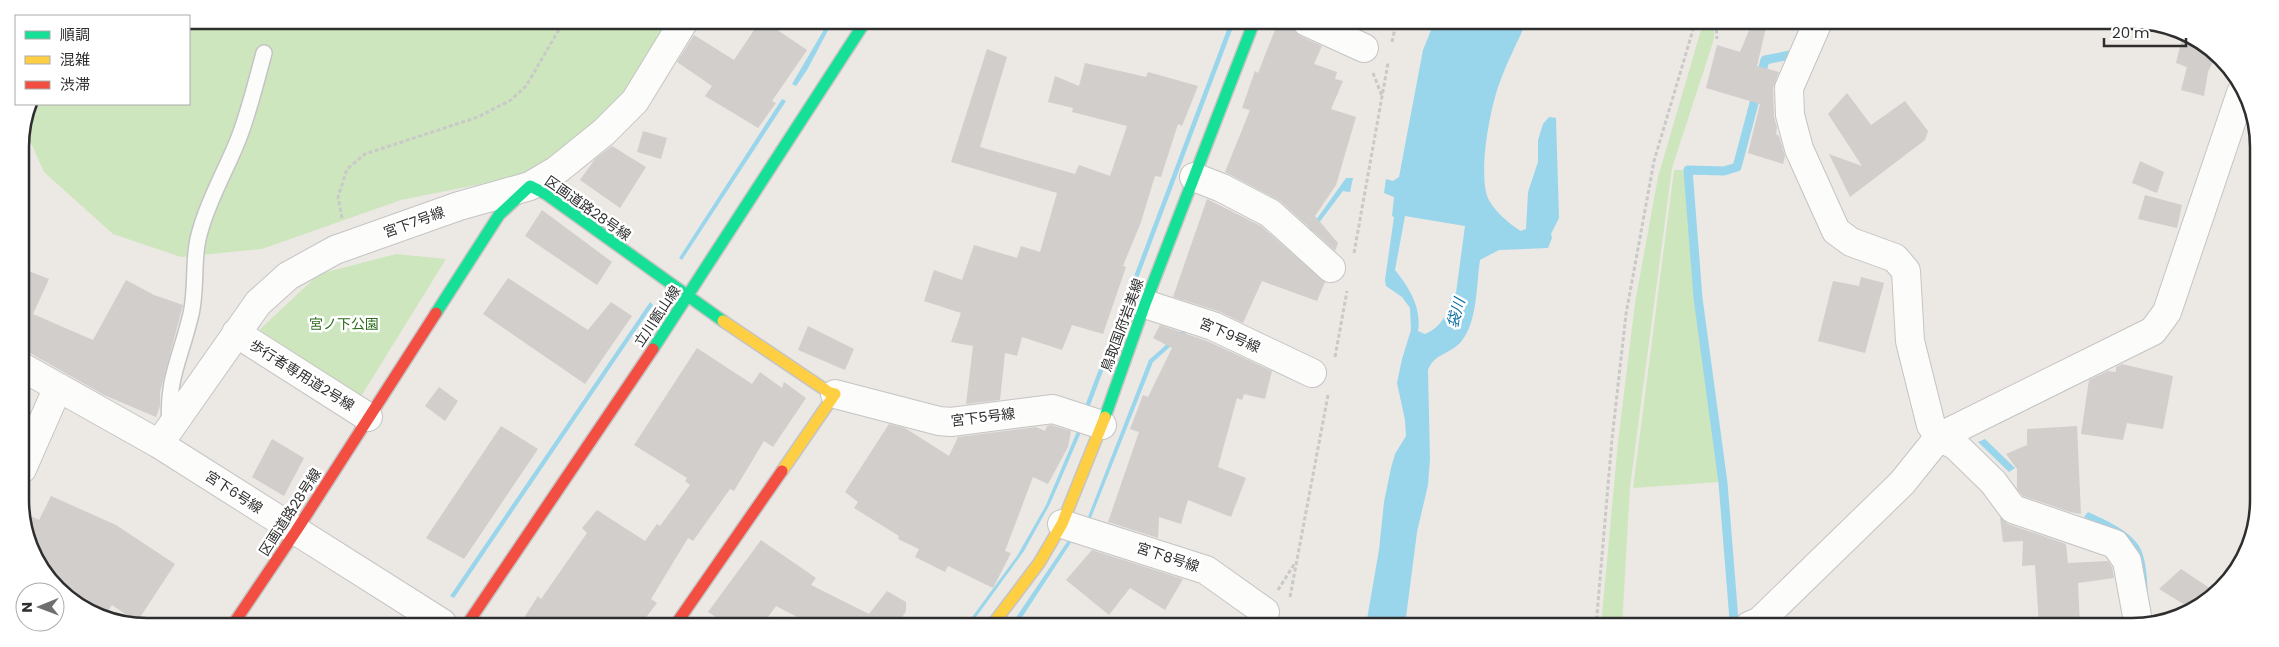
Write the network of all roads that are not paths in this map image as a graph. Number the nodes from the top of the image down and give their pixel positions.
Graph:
1 (679, 29) edge
2 (860, 29) edge
3 (1251, 29) edge
4 (1322, 29) edge
5 (1815, 29) edge
6 (1364, 48) dead end
7 (264, 53) dead end
8 (2239, 98) edge
9 (1194, 177) junction
10 (530, 186) junction
11 (1344, 270) road end
12 (688, 297) junction
13 (1145, 304) junction
14 (236, 333) junction
15 (29, 371) edge
16 (1325, 375) road end
17 (58, 387) junction
18 (834, 394) junction
19 (368, 417) junction
20 (1102, 425) junction
21 (165, 435) junction
22 (1939, 437) junction
23 (29, 453) edge
24 (1062, 524) junction
25 (296, 531) junction
26 (1276, 609) road end
27 (237, 618) edge
28 (434, 618) edge
29 (472, 618) edge
30 (680, 618) edge
31 (998, 618) edge
32 (1763, 618) edge
33 (2137, 618) edge

1 - 10 street, 宮下7号線
2 - 12 street, 立川甑山線
3 - 9 street, 鳥取国府岩美線
4 - 6 street
5 - 22 street
7 - 21 lane
8 - 22 street
9 - 11 street
9 - 13 street, 鳥取国府岩美線
10 - 12 street, 区画道路28号線
10 - 14 street, 宮下7号線
10 - 19 street, 区画道路28号線
12 - 18 street, 区画道路28号線
12 - 29 street, 立川甑山線
13 - 16 street, 宮下9号線
13 - 20 street, 鳥取国府岩美線
14 - 19 street, 歩行者専用道2号線
14 - 21 street, 宮下7号線
15 - 17 street, 宮下6号線
17 - 21 street, 宮下6号線
17 - 23 street
18 - 20 street, 宮下5号線
18 - 30 street
19 - 25 street, 区画道路28号線
20 - 24 street, 鳥取国府岩美線
21 - 25 street, 宮下6号線
22 - 32 street
22 - 33 street
24 - 26 street, 宮下8号線
24 - 31 street, 鳥取国府岩美線
25 - 27 street, 区画道路28号線
25 - 28 street, 宮下6号線

